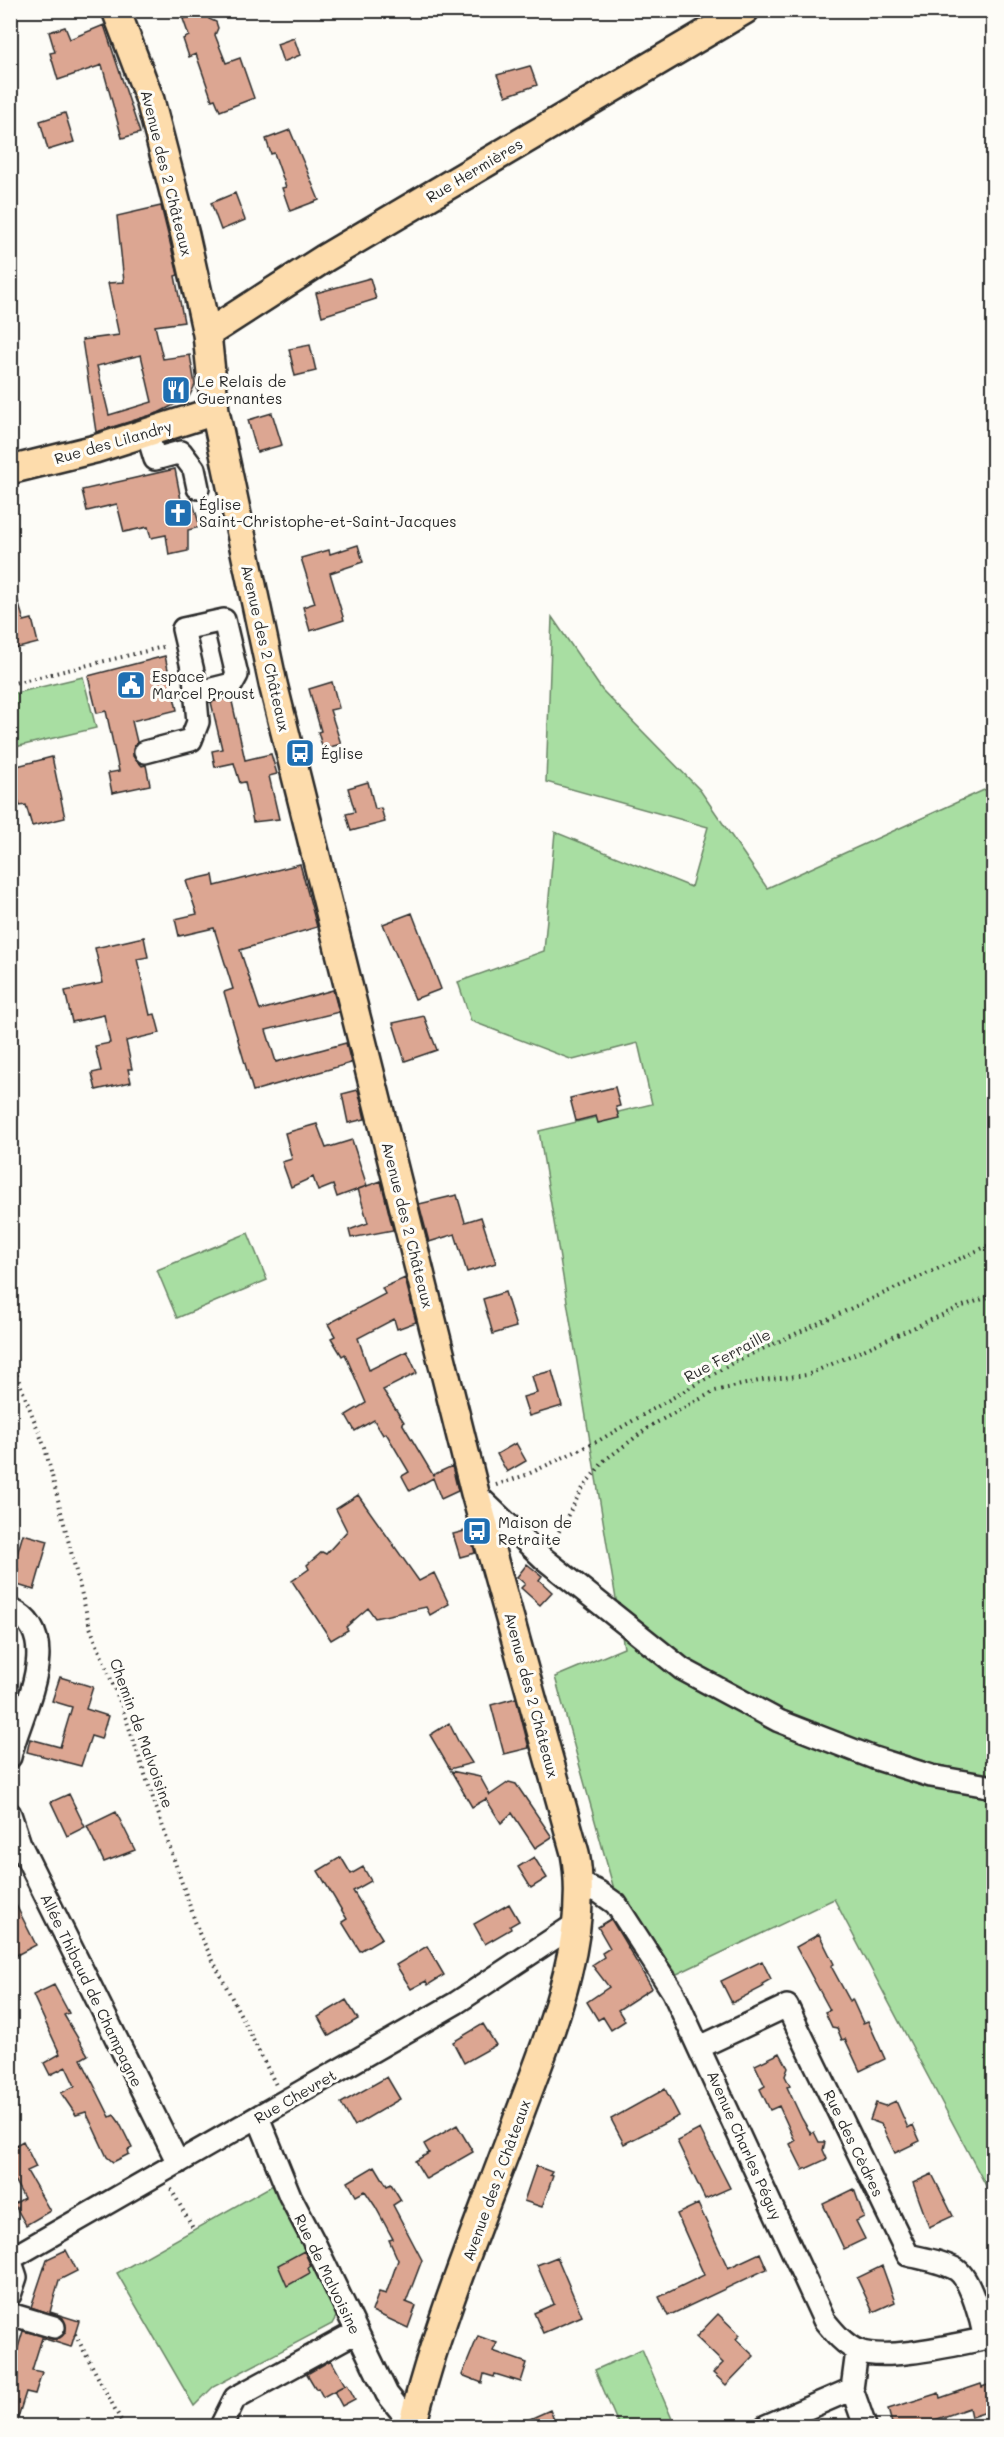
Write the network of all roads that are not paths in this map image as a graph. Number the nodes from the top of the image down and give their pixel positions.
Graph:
1 (116, 10) edge
2 (745, 10) edge
3 (207, 334) junction
4 (215, 411) junction
5 (147, 433) junction
6 (10, 470) edge
7 (198, 488) dead end
8 (258, 612) junction
9 (224, 620) junction
10 (196, 693) junction
11 (145, 752) dead end
12 (475, 1492) junction
13 (10, 1609) edge
14 (10, 1757) edge
15 (993, 1787) edge
16 (10, 1814) edge
17 (580, 1883) junction
18 (574, 1925) junction
19 (700, 2047) junction
20 (258, 2117) junction
21 (170, 2168) junction
22 (10, 2259) edge
23 (10, 2295) edge
24 (10, 2314) edge
25 (54, 2326) dead end
26 (356, 2332) junction
27 (989, 2338) edge
28 (857, 2351) junction
29 (852, 2389) junction
30 (412, 2423) edge
31 (221, 2427) edge
32 (766, 2427) edge
33 (865, 2427) edge

1 - 3 main road, Avenue des 2 Châteaux
2 - 3 main road, Rue Hermières
3 - 4 main road, Avenue des 2 Châteaux
4 - 5 main road, Rue des Lilandry
4 - 8 main road, Avenue des 2 Châteaux
5 - 6 main road, Rue des Lilandry
5 - 7 street
8 - 9 street
8 - 12 main road, Avenue des 2 Châteaux
9 - 10 street
9 - 10 street
10 - 11 street
12 - 15 street
12 - 17 main road, Avenue des 2 Châteaux
13 - 14 street
16 - 21 street, Allée Thibaud de Champagne
17 - 18 main road, Avenue des 2 Châteaux
17 - 19 street, Avenue Charles Péguy
18 - 20 street, Rue Chevret
18 - 30 main road, Avenue des 2 Châteaux
19 - 27 street, Rue des Cèdres
19 - 28 street, Avenue Charles Péguy
20 - 21 street, Rue Chevret
20 - 26 street, Rue de Malvoisine
21 - 22 street, Rue Chevret
22 - 23 street
24 - 25 street
26 - 30 street, Rue de Malvoisine
26 - 31 street
27 - 28 street
28 - 29 street
29 - 32 street
29 - 33 street

